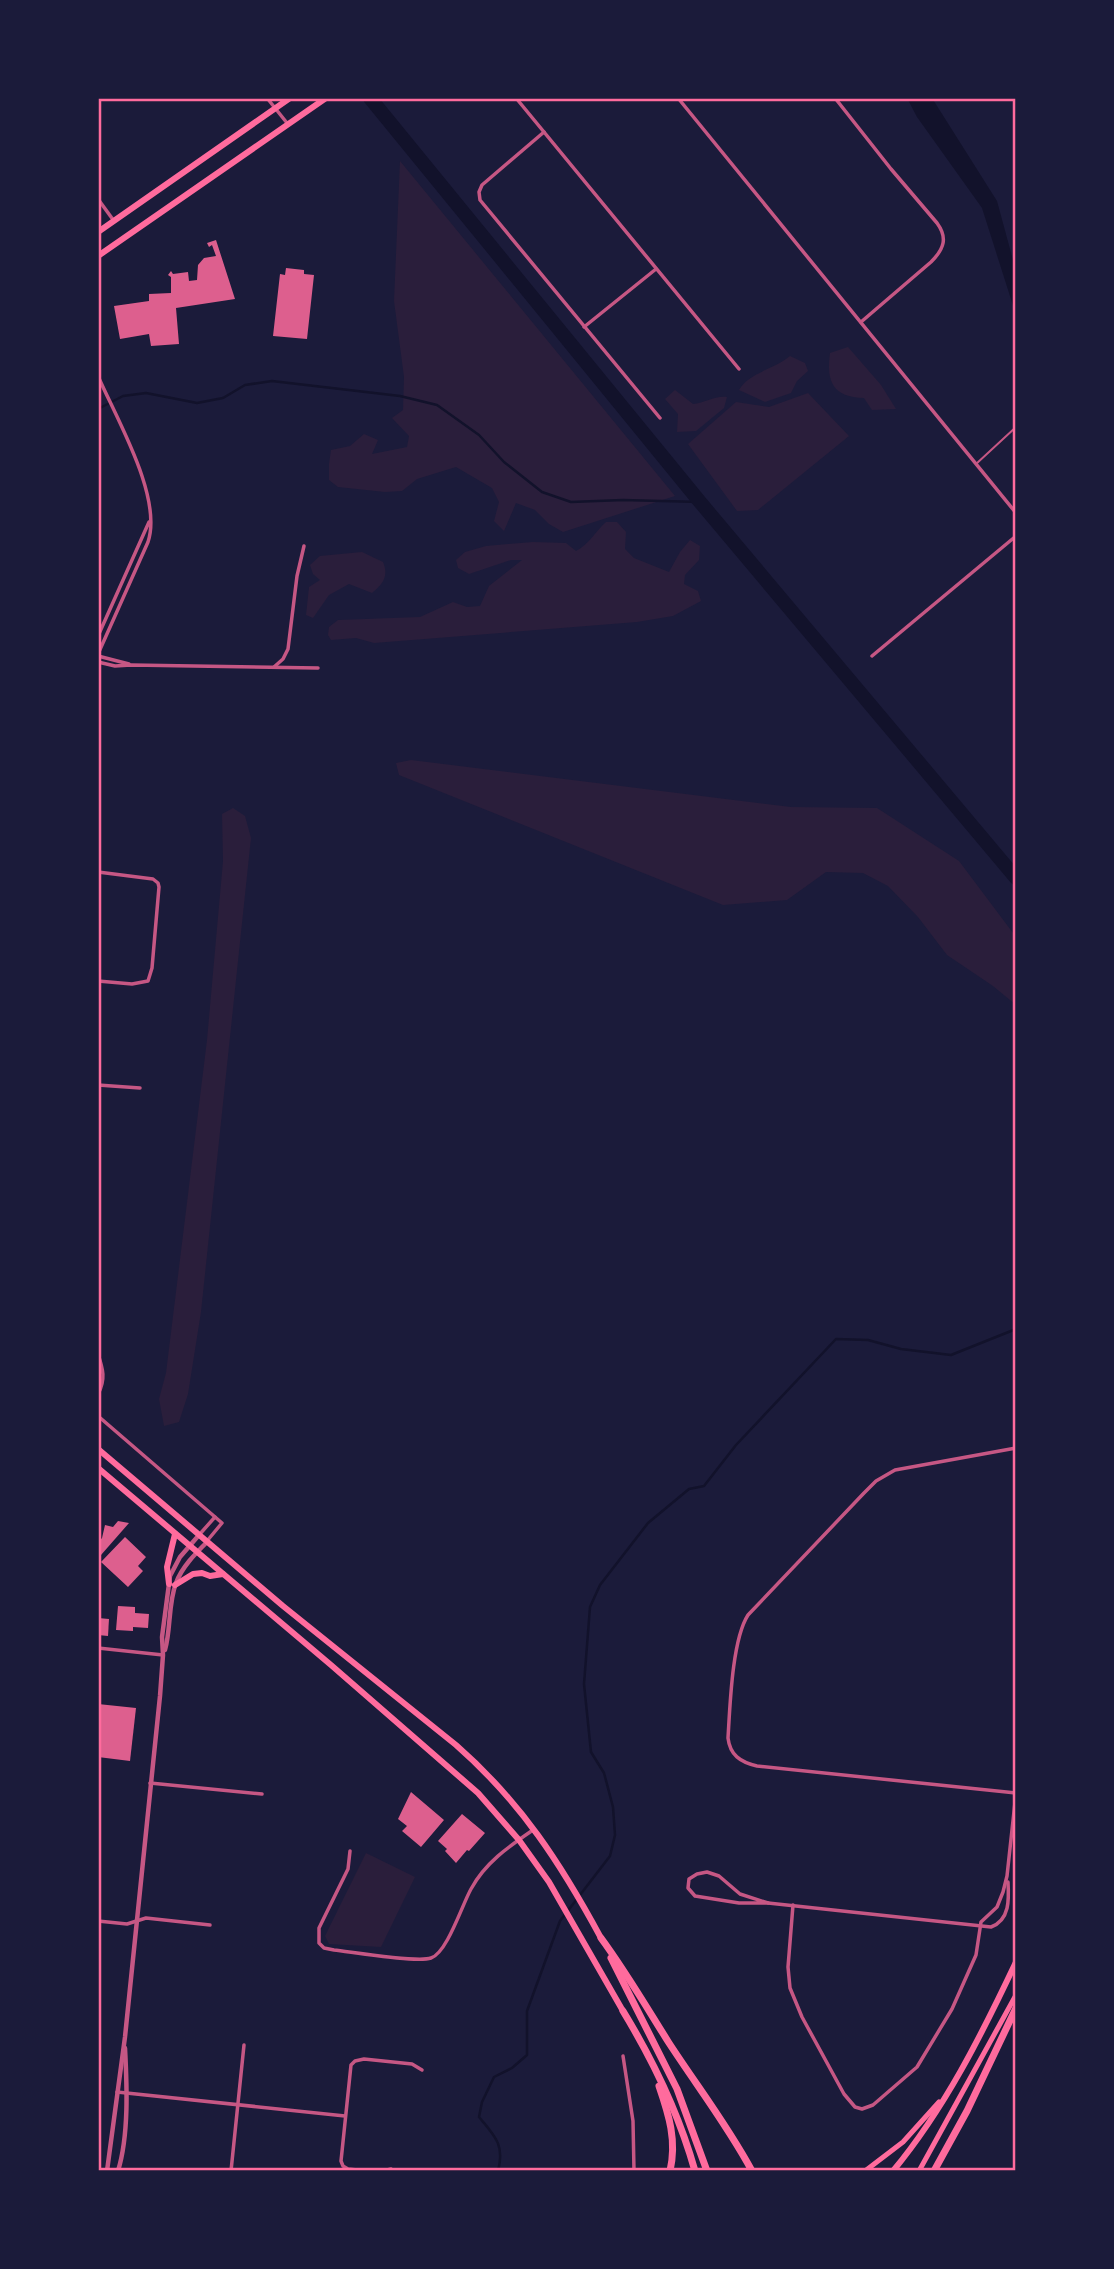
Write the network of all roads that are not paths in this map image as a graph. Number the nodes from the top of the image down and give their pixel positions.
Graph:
1 (267, 98) edge
2 (290, 98) edge
3 (326, 98) edge
4 (516, 98) edge
5 (678, 98) edge
6 (835, 98) edge
7 (275, 108) junction
8 (289, 125) junction
9 (544, 132) junction
10 (98, 199) edge
11 (114, 221) junction
12 (98, 232) edge
13 (98, 256) edge
14 (657, 268) junction
15 (861, 321) junction
16 (584, 327) junction
17 (739, 369) dead end
18 (98, 376) edge
19 (660, 418) dead end
20 (1016, 427) edge
21 (976, 464) junction
22 (1016, 513) edge
23 (150, 520) junction
24 (1016, 536) edge
25 (304, 546) dead end
26 (98, 636) edge
27 (98, 655) edge
28 (872, 656) dead end
29 (98, 662) edge
30 (131, 665) junction
31 (273, 668) junction
32 (318, 668) dead end
33 (98, 873) edge
34 (98, 981) edge
35 (98, 1084) edge
36 (140, 1088) dead end
37 (98, 1354) edge
38 (98, 1394) edge
39 (98, 1416) edge
40 (1016, 1448) edge
41 (98, 1449) edge
42 (98, 1468) edge
43 (215, 1517) junction
44 (176, 1534) junction
45 (199, 1535) junction
46 (206, 1542) junction
47 (190, 1545) junction
48 (197, 1552) junction
49 (223, 1574) junction
50 (172, 1585) junction
51 (98, 1648) edge
52 (163, 1655) junction
53 (150, 1783) junction
54 (1016, 1793) edge
55 (262, 1794) dead end
56 (535, 1829) junction
57 (519, 1840) junction
58 (350, 1851) dead end
59 (1007, 1877) junction
60 (768, 1903) junction
61 (793, 1905) junction
62 (98, 1921) edge
63 (136, 1921) junction
64 (210, 1925) dead end
65 (981, 1925) junction
66 (601, 1938) junction
67 (1016, 1962) edge
68 (1016, 1995) edge
69 (1016, 2008) edge
70 (623, 2011) joint
71 (125, 2037) junction
72 (244, 2045) dead end
73 (623, 2056) dead end
74 (652, 2061) junction
75 (422, 2070) dead end
76 (950, 2089) junction
77 (117, 2092) junction
78 (128, 2094) junction
79 (238, 2104) junction
80 (345, 2116) junction
81 (391, 2169) dead end
82 (107, 2171) edge
83 (118, 2171) edge
84 (231, 2171) edge
85 (367, 2171) edge
86 (383, 2171) edge
87 (635, 2171) edge
88 (670, 2171) edge
89 (695, 2171) edge
90 (707, 2171) edge
91 (753, 2171) edge
92 (865, 2171) edge
93 (893, 2171) edge
94 (919, 2171) edge
95 (934, 2171) edge

1 - 7 street
2 - 7 main road
3 - 8 main road
4 - 9 street
5 - 15 street
6 - 15 street
7 - 8 street
7 - 11 main road
8 - 13 main road
9 - 14 street
9 - 16 street
10 - 11 street
11 - 12 main road
14 - 16 street
14 - 17 street
15 - 21 street
16 - 19 street
18 - 23 street
20 - 21 lane
21 - 22 street
23 - 26 street
23 - 27 street
24 - 28 street
25 - 31 street
27 - 30 street
29 - 30 street
30 - 31 street
31 - 32 street
33 - 34 street
35 - 36 street
37 - 38 street
39 - 43 street
40 - 54 street
41 - 45 main road
42 - 44 main road
43 - 45 street
43 - 46 street
44 - 47 main road
44 - 50 main road
45 - 46 main road
45 - 47 street
46 - 48 street
46 - 56 main road
47 - 48 main road
47 - 50 street
48 - 49 main road
48 - 50 street
49 - 50 main road
49 - 57 main road
50 - 52 street
51 - 52 street
52 - 53 street
53 - 55 street
53 - 63 street
54 - 59 street
56 - 57 street
56 - 66 main road
57 - 58 street
57 - 70 main road
59 - 65 street
59 - 65 street
60 - 60 street
60 - 61 street
61 - 65 street
61 - 65 street
62 - 63 street
63 - 64 street
63 - 71 street
66 - 90 highway
66 - 91 highway
67 - 76 main road
68 - 94 main road
69 - 95 highway
70 - 74 highway
71 - 77 street
71 - 78 street
72 - 79 street
73 - 87 street
74 - 88 highway
74 - 89 highway
75 - 80 street
76 - 92 main road
76 - 93 main road
77 - 78 street
77 - 82 street
78 - 79 street
78 - 83 street
79 - 80 street
79 - 84 street
80 - 85 street
81 - 86 street

